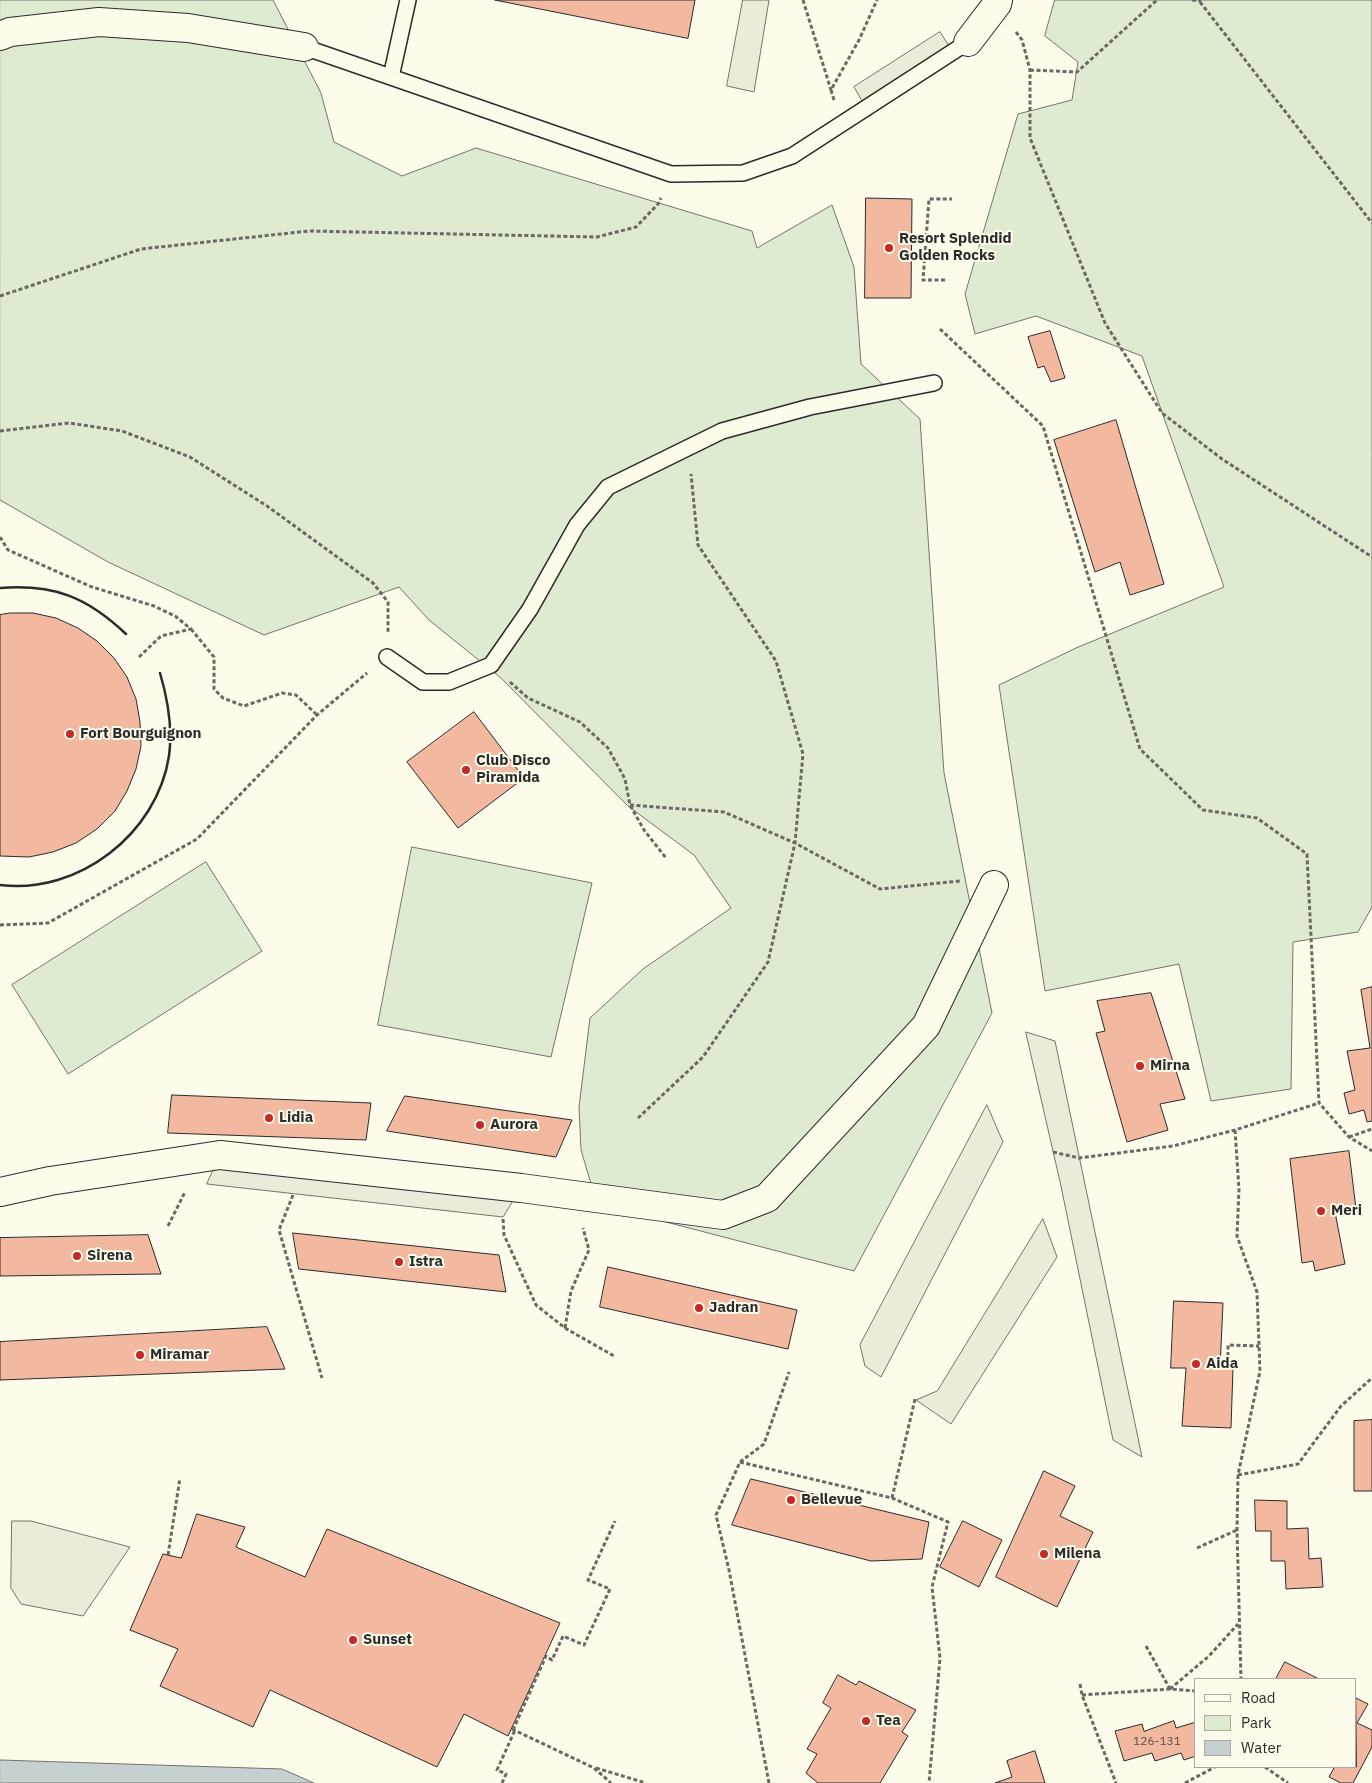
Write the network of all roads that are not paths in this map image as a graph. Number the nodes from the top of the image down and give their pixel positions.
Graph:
1 (408, 0) edge
2 (997, 2) edge
3 (0, 36) edge
4 (968, 42) joint
5 (304, 47) joint
6 (391, 77) junction
7 (934, 383) dead end
8 (387, 656) road end
9 (994, 884) dead end
10 (0, 1192) edge

1 - 6 lane
2 - 4 street
3 - 5 street
4 - 6 lane
5 - 6 lane
7 - 8 lane
9 - 10 street

